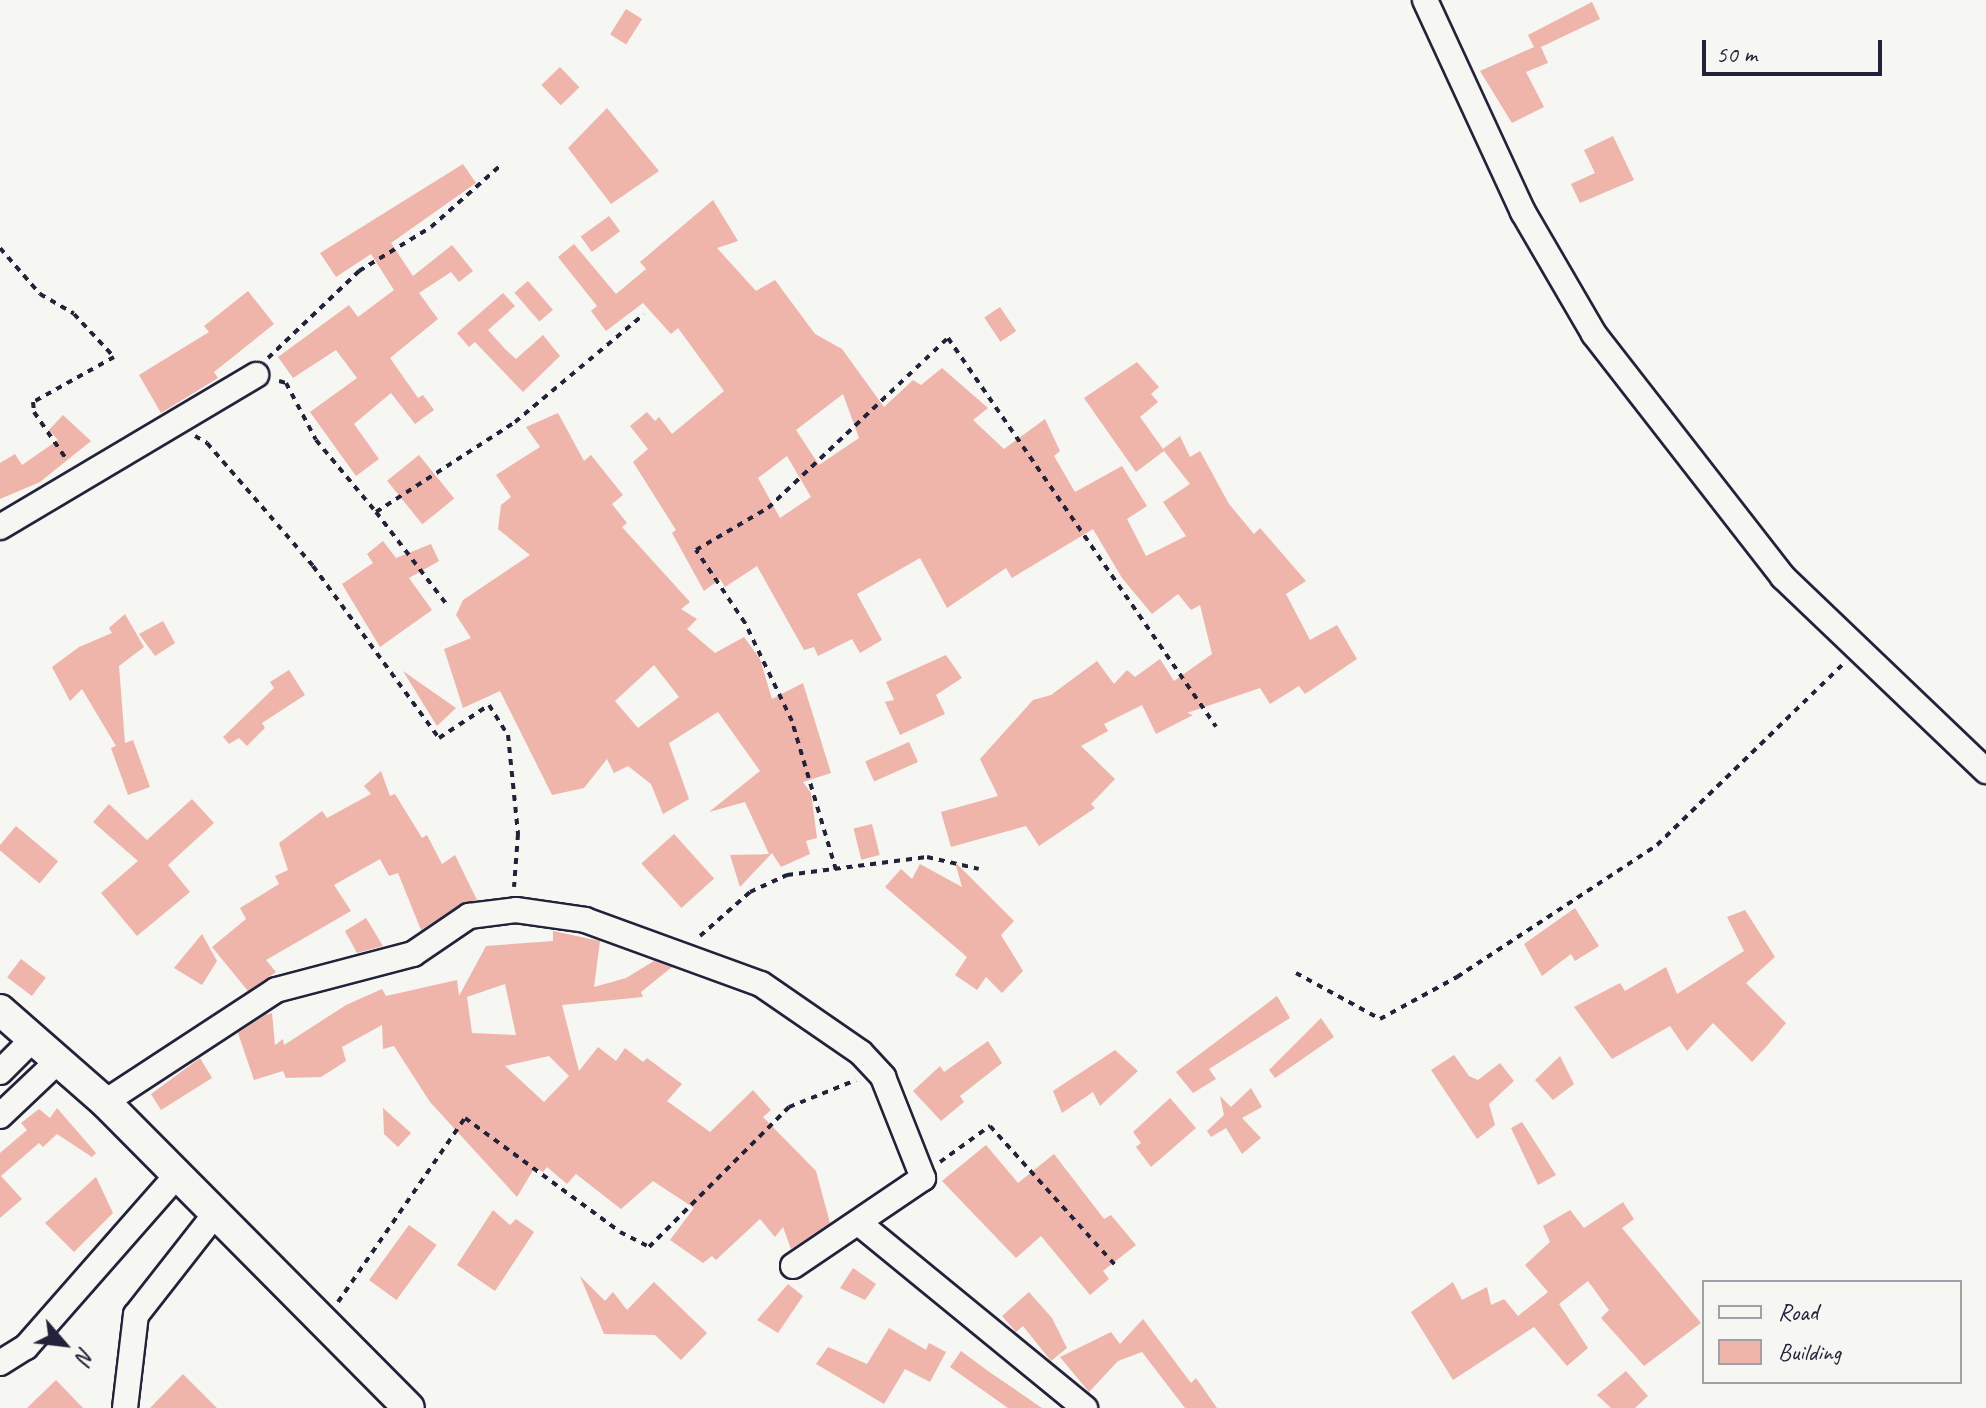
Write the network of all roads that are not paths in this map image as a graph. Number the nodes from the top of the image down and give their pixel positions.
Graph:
1 (1425, 0) edge
2 (256, 375) road end
3 (0, 527) edge
4 (1986, 771) edge
5 (0, 1010) edge
6 (33, 1039) junction
7 (58, 1061) junction
8 (0, 1072) edge
9 (105, 1102) junction
10 (0, 1116) edge
11 (177, 1175) junction
12 (216, 1213) junction
13 (860, 1224) junction
14 (793, 1266) dead end
15 (0, 1363) edge
16 (125, 1408) edge
17 (409, 1408) edge
18 (1085, 1408) edge

1 - 4 street
2 - 3 street
5 - 6 main road
6 - 7 main road
6 - 8 street
7 - 9 main road
7 - 10 street
9 - 11 main road
9 - 13 street
11 - 12 main road
11 - 15 street
12 - 16 street
12 - 17 main road
13 - 14 street
13 - 18 street

